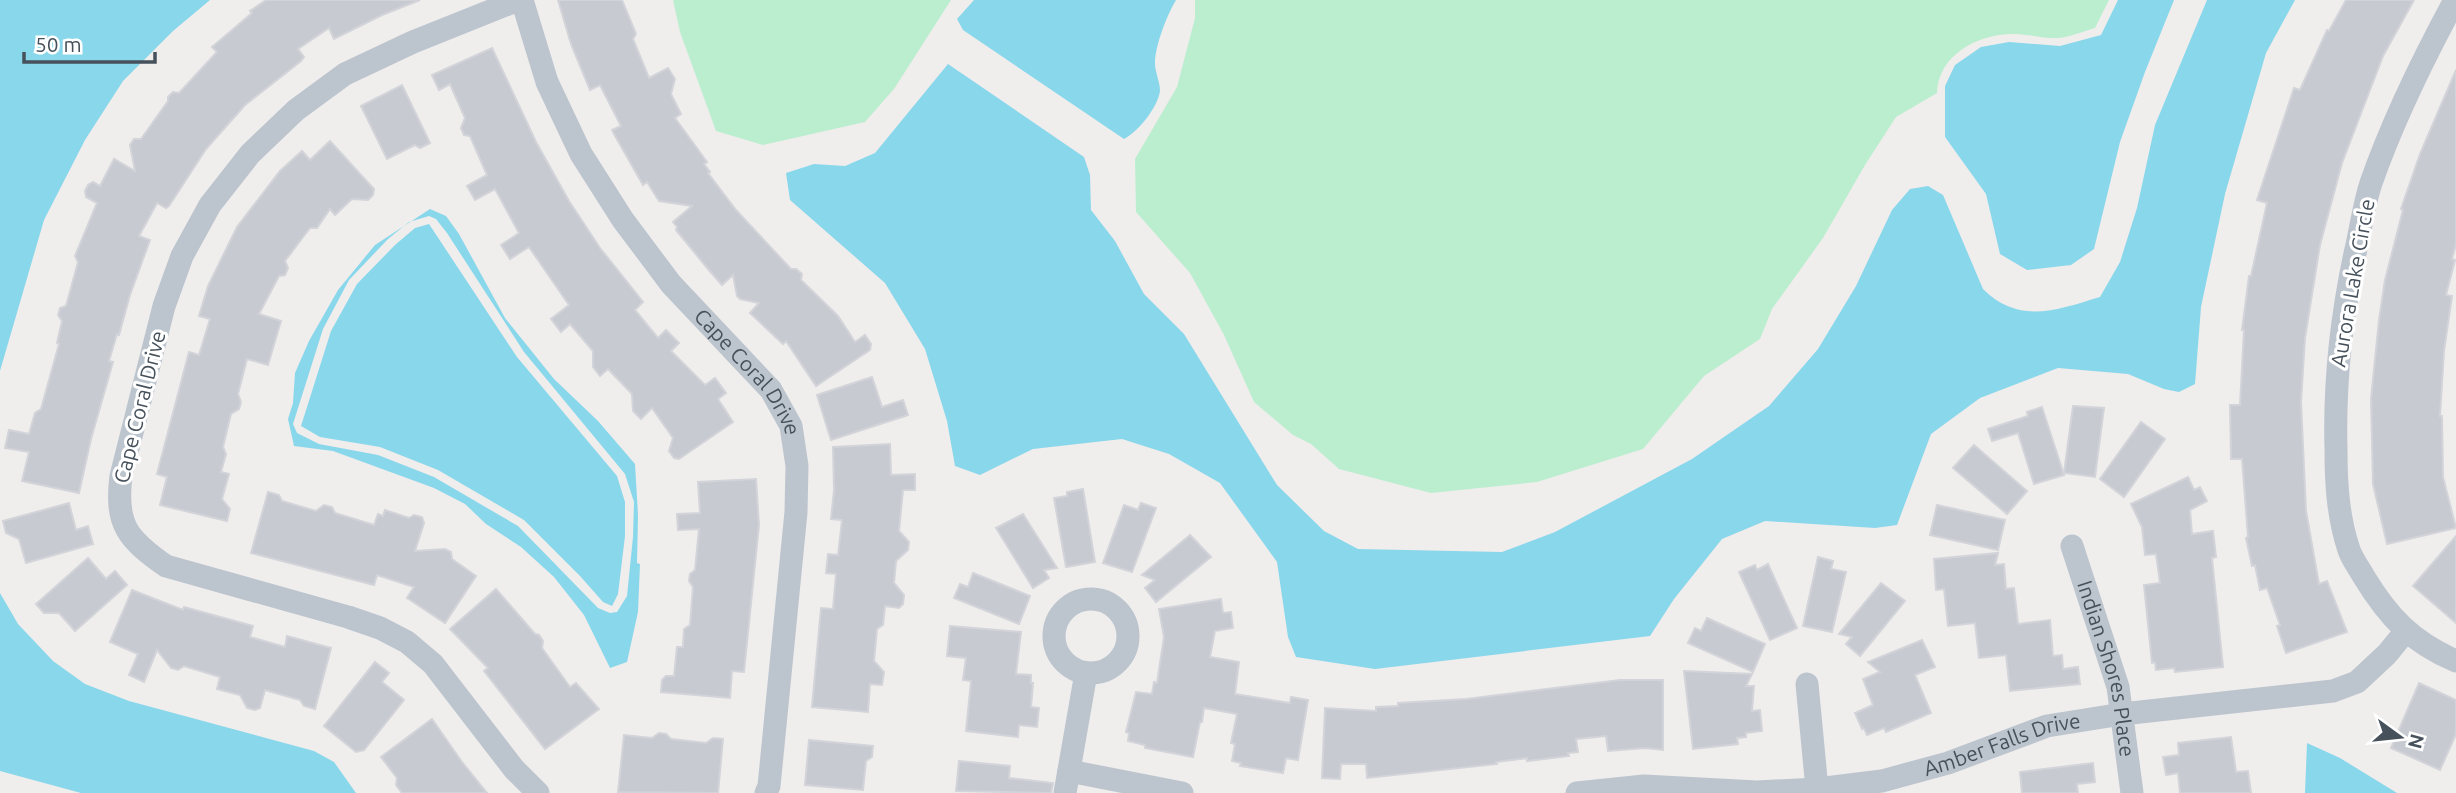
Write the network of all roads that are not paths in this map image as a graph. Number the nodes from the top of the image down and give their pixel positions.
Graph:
1 (520, 0) edge
2 (2455, 0) edge
3 (2071, 546) dead end
4 (2405, 632) junction
5 (2456, 662) edge
6 (1086, 673) dead end
7 (1807, 684) dead end
8 (2122, 714) junction
9 (1067, 782) edge
10 (1817, 789) junction
11 (538, 793) edge
12 (766, 793) edge
13 (1182, 793) edge
14 (1577, 793) edge
15 (2132, 793) edge

1 - 11 street, Cape Coral Drive
1 - 12 street, Cape Coral Drive
2 - 4 street, Aurora Lake Circle
3 - 8 street, Indian Shores Place
4 - 5 street, Aurora Lake Circle
4 - 8 street, Amber Falls Drive
6 - 9 street
7 - 10 street
8 - 10 street, Amber Falls Drive
8 - 15 street, Indian Shores Place
9 - 13 street
10 - 14 street, Amber Falls Drive

